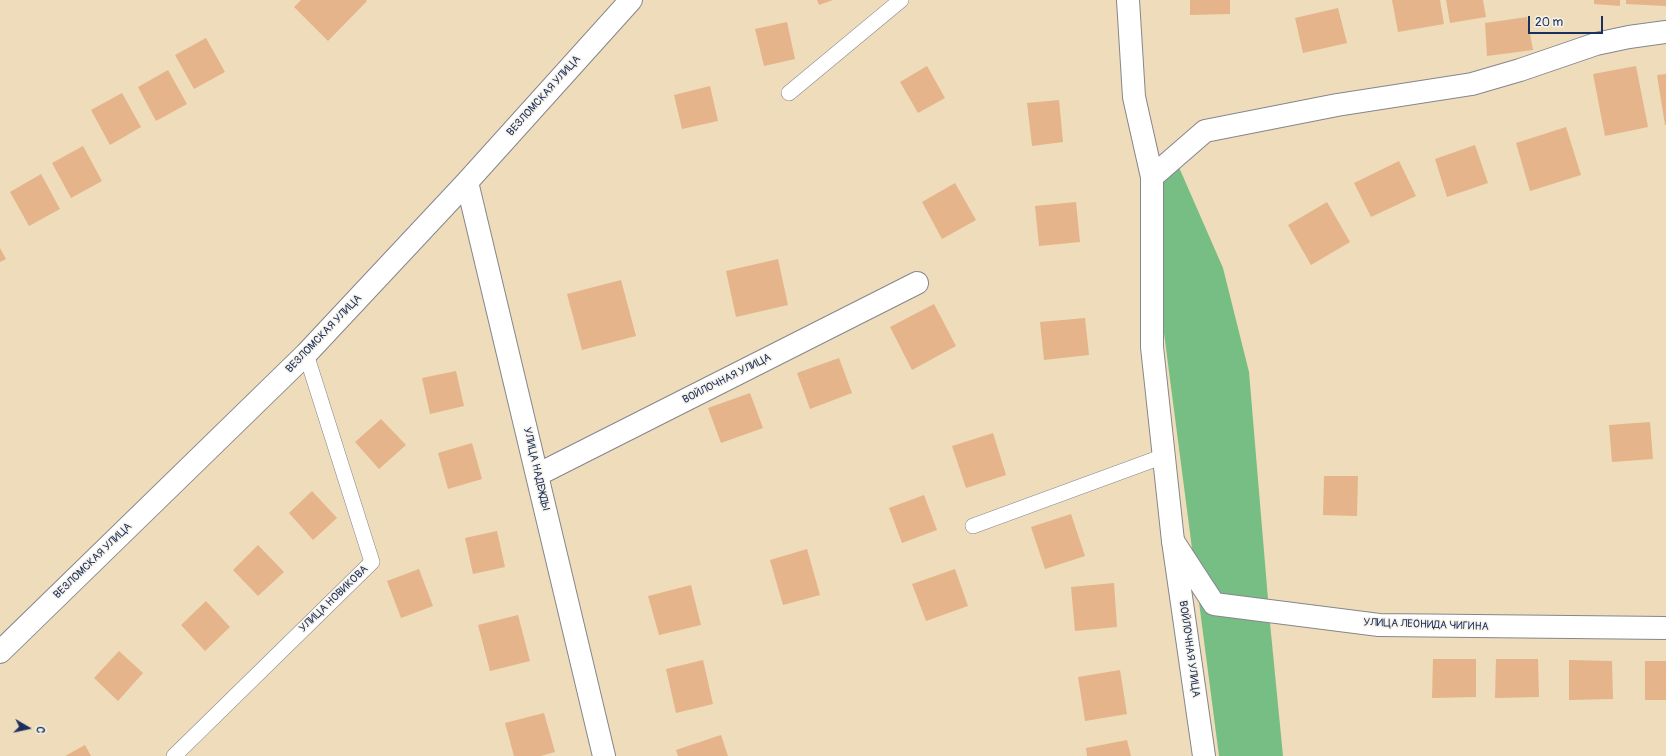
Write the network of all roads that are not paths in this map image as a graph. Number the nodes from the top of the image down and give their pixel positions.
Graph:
1 (631, 0) edge
2 (901, 0) edge
3 (1128, 0) edge
4 (1666, 32) edge
5 (789, 93) dead end
6 (1152, 177) junction
7 (467, 182) junction
8 (917, 283) dead end
9 (306, 354) junction
10 (1164, 456) junction
11 (538, 475) junction
12 (973, 526) dead end
13 (1173, 541) junction
14 (1666, 628) edge
15 (0, 652) edge
16 (174, 756) edge
17 (604, 756) edge
18 (1204, 756) edge

1 - 7 street, ВЕЗЛОМСКАЯ УЛИЦА
2 - 5 lane
3 - 6 street, ВОЙЛОЧНАЯ УЛИЦА
4 - 6 street
6 - 10 street, ВОЙЛОЧНАЯ УЛИЦА
7 - 9 street, ВЕЗЛОМСКАЯ УЛИЦА
7 - 11 street, УЛИЦА НАДЕЖДЫ
8 - 11 street, ВОЙЛОЧНАЯ УЛИЦА
9 - 15 street, ВЕЗЛОМСКАЯ УЛИЦА
9 - 16 lane, УЛИЦА НОВИКОВА
10 - 12 lane
10 - 13 street, ВОЙЛОЧНАЯ УЛИЦА
11 - 17 street, УЛИЦА НАДЕЖДЫ
13 - 14 street, УЛИЦА ЛЕОНИДА ЧИГИНА
13 - 18 street, ВОЙЛОЧНАЯ УЛИЦА

